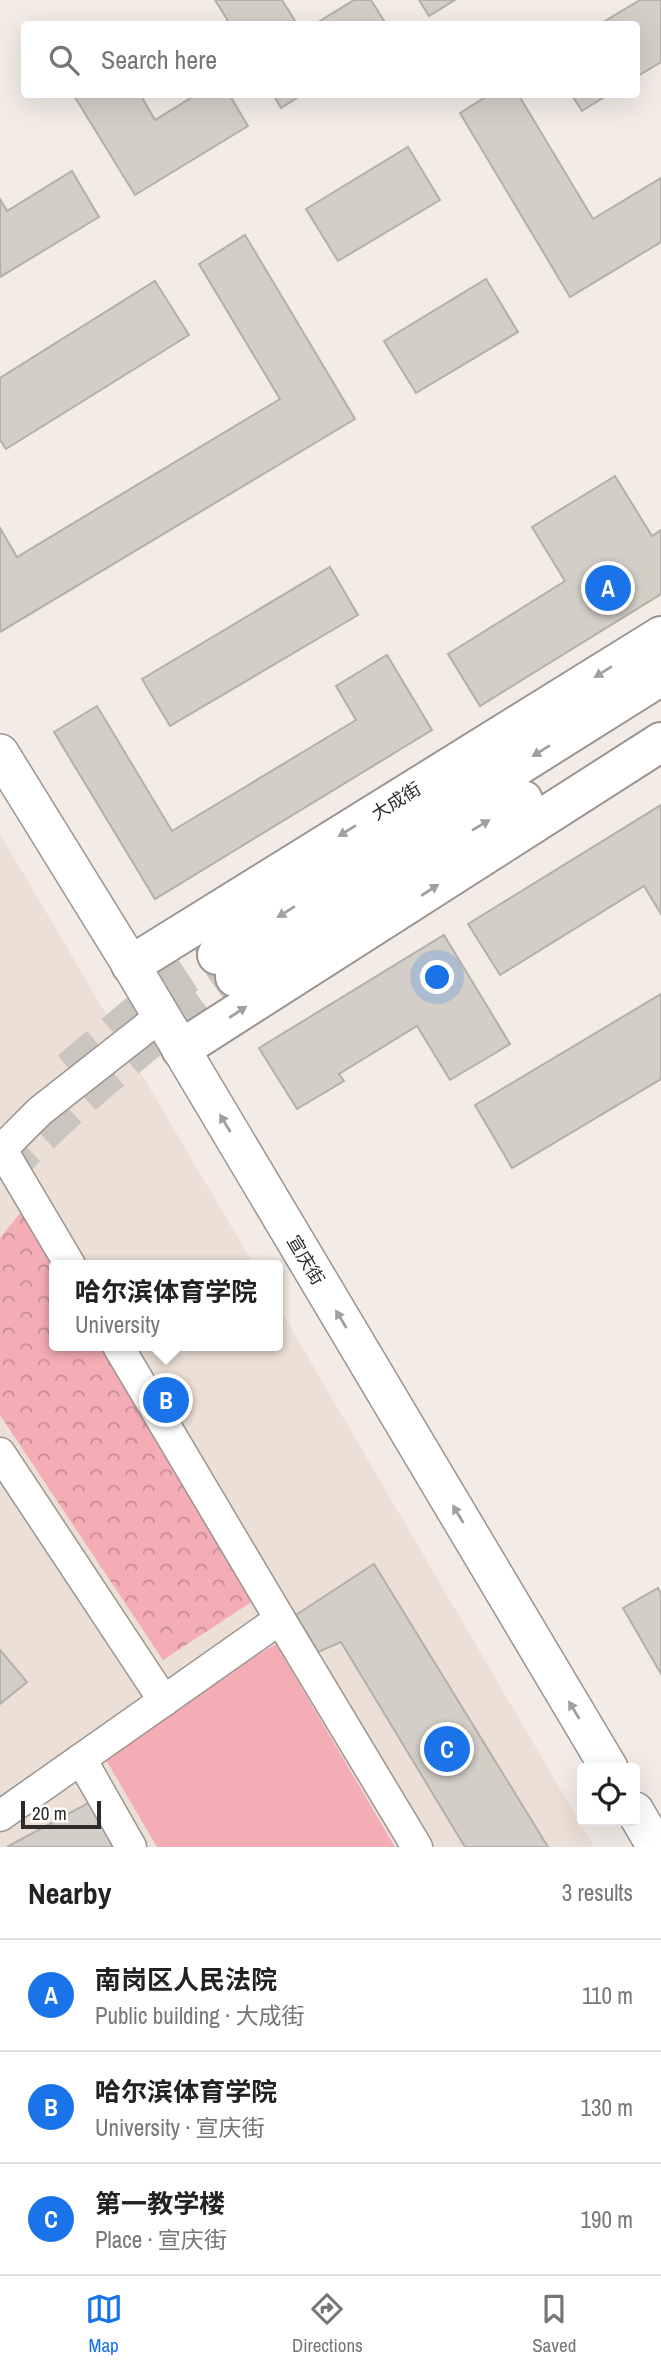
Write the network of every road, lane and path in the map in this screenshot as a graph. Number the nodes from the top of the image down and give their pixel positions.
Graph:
1 (661, 636) edge
2 (661, 676) edge
3 (661, 715) edge
4 (661, 742) edge
5 (0, 753) edge
6 (131, 965) junction
7 (161, 1016) junction
8 (181, 1049) junction
9 (1, 1150) edge
10 (67, 1260) edge
11 (121, 1351) edge
12 (0, 1453) edge
13 (281, 1619) junction
14 (164, 1701) junction
15 (81, 1759) junction
16 (606, 1763) edge
17 (0, 1816) edge
18 (640, 1820) edge
19 (131, 1847) edge
20 (417, 1847) edge
21 (656, 1847) edge

1 -> 6 main road, 大成街
2 -> 3 main road, 大成街
8 -> 4 main road
5 - 6 street, 宣庆街
6 - 7 street, 宣庆街
7 - 8 street, 宣庆街
7 - 9 street
16 -> 8 street, 宣庆街
9 - 10 street
11 - 13 street
12 - 14 street
13 - 14 street
13 - 20 street
14 - 15 street
15 - 17 street
15 - 19 street
18 - 21 street

